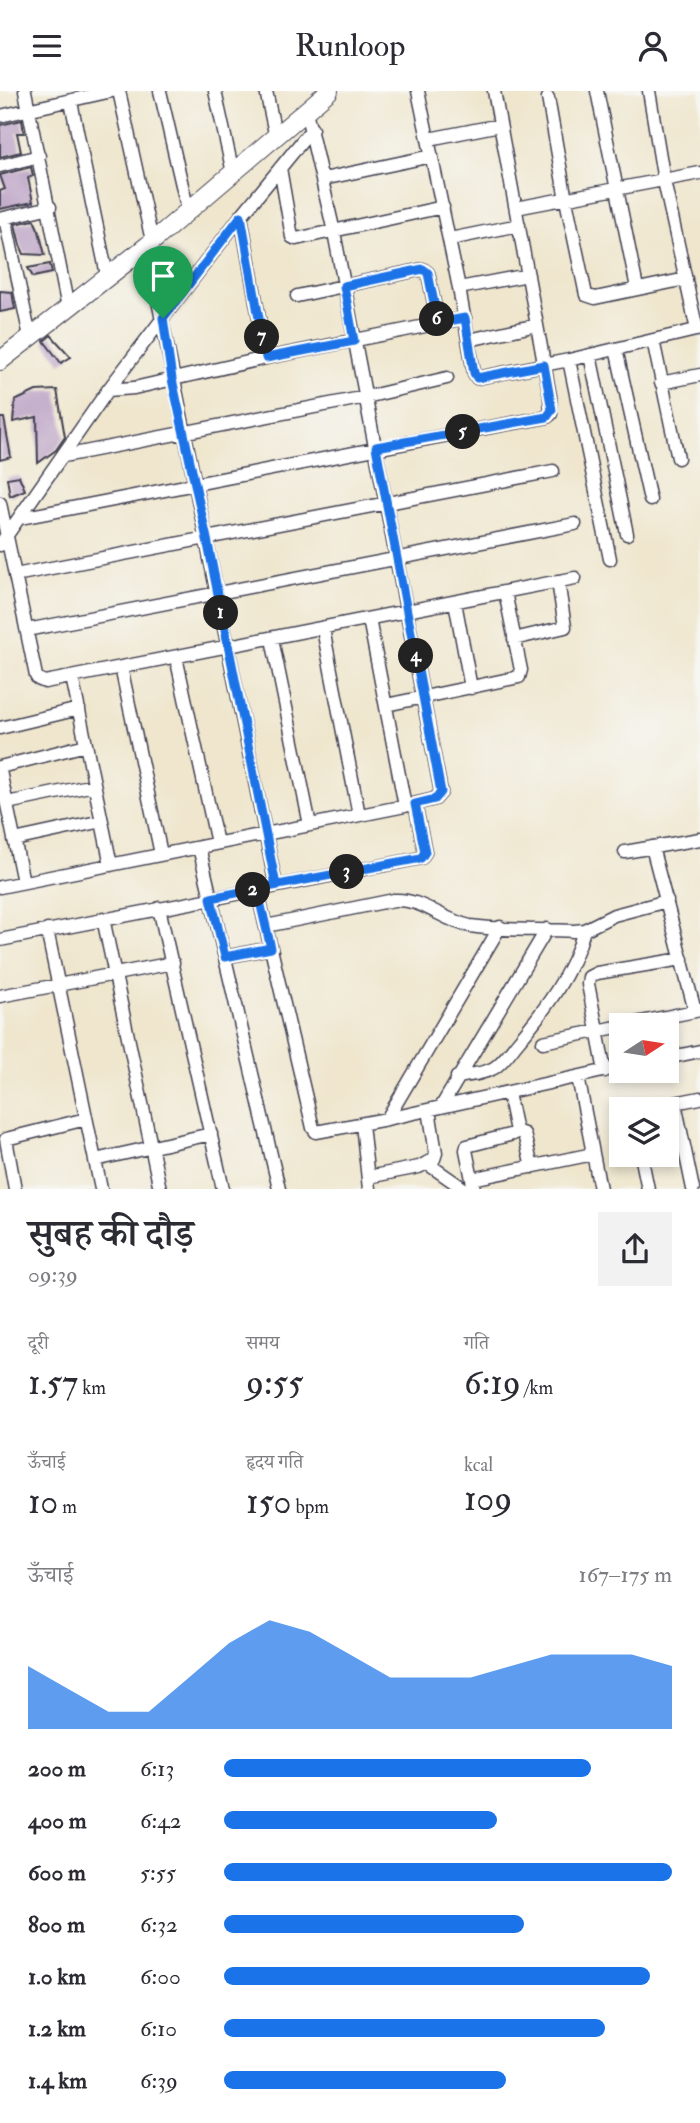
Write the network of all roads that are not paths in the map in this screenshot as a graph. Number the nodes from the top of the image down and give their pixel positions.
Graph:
1 (25, 91) edge
2 (112, 91) edge
3 (119, 91) edge
4 (160, 91) edge
5 (215, 91) edge
6 (267, 91) edge
7 (418, 91) edge
8 (494, 91) edge
9 (597, 91) edge
10 (649, 91) edge
11 (324, 93) edge
12 (88, 94) edge
13 (548, 98) dead end
14 (71, 101) junction
15 (30, 110) junction
16 (306, 111) junction
17 (0, 116) edge
18 (500, 125) junction
19 (312, 129) junction
20 (276, 138) junction
21 (429, 139) junction
22 (39, 156) junction
23 (432, 156) junction
24 (0, 166) edge
25 (280, 167) junction
26 (233, 173) junction
27 (700, 173) edge
28 (323, 179) junction
29 (664, 181) junction
30 (618, 190) junction
31 (566, 200) junction
32 (50, 207) junction
33 (443, 207) junction
34 (516, 208) junction
35 (188, 211) junction
36 (241, 216) junction
37 (3, 219) edge
38 (519, 225) junction
39 (334, 232) junction
40 (450, 239) junction
41 (150, 244) junction
42 (107, 275) junction
43 (528, 275) junction
44 (686, 279) junction
45 (344, 286) junction
46 (459, 288) junction
47 (637, 288) junction
48 (297, 296) dead end
49 (68, 308) junction
50 (163, 318) junction
51 (465, 318) junction
52 (438, 323) junction
53 (537, 325) junction
54 (699, 329) edge
55 (30, 337) junction
56 (468, 339) junction
57 (354, 341) junction
58 (653, 341) junction
59 (616, 349) junction
60 (590, 355) junction
61 (266, 358) junction
62 (569, 360) junction
63 (0, 361) edge
64 (544, 365) junction
65 (700, 375) edge
66 (447, 378) dead end
67 (172, 379) junction
68 (661, 383) junction
69 (108, 390) junction
70 (366, 397) junction
71 (183, 432) junction
72 (376, 447) junction
73 (64, 456) junction
74 (678, 459) dead end
75 (553, 471) dead end
76 (195, 485) junction
77 (650, 500) dead end
78 (0, 503) edge
79 (386, 504) junction
80 (20, 518) junction
81 (575, 524) dead end
82 (627, 534) dead end
83 (207, 539) junction
84 (4, 541) edge
85 (396, 558) junction
86 (610, 559) dead end
87 (15, 575) junction
88 (575, 578) dead end
89 (558, 581) junction
90 (505, 592) junction
91 (217, 593) junction
92 (455, 602) junction
93 (407, 611) junction
94 (369, 619) junction
95 (323, 629) junction
96 (27, 630) junction
97 (272, 639) junction
98 (514, 639) junction
99 (228, 647) junction
100 (176, 657) junction
101 (121, 667) junction
102 (72, 677) junction
103 (471, 688) junction
104 (424, 697) junction
105 (386, 705) junction
106 (79, 709) junction
107 (0, 728) edge
108 (86, 745) junction
109 (0, 769) edge
110 (94, 785) junction
111 (7, 803) junction
112 (410, 805) junction
113 (359, 815) junction
114 (102, 821) junction
115 (310, 825) junction
116 (265, 833) junction
117 (700, 839) edge
118 (14, 840) junction
119 (217, 843) junction
120 (199, 847) junction
121 (652, 848) junction
122 (625, 852) dead end
123 (161, 854) junction
124 (111, 865) junction
125 (23, 882) junction
126 (276, 885) junction
127 (0, 887) edge
128 (257, 889) junction
129 (211, 898) junction
130 (667, 901) junction
131 (159, 908) junction
132 (103, 918) junction
133 (266, 926) junction
134 (500, 927) junction
135 (547, 929) junction
136 (47, 930) junction
137 (584, 930) junction
138 (0, 940) edge
139 (271, 948) junction
140 (225, 957) junction
141 (682, 959) junction
142 (173, 963) junction
143 (115, 974) junction
144 (58, 985) junction
145 (0, 996) edge
146 (698, 1010) edge
147 (597, 1030) junction
148 (543, 1042) dead end
149 (700, 1051) edge
150 (679, 1055) edge
151 (609, 1070) edge
152 (605, 1071) junction
153 (457, 1077) junction
154 (578, 1077) junction
155 (508, 1093) junction
156 (700, 1098) edge
157 (679, 1102) edge
158 (435, 1108) junction
159 (86, 1119) junction
160 (387, 1119) junction
161 (679, 1122) edge
162 (362, 1124) junction
163 (516, 1131) junction
164 (211, 1134) junction
165 (151, 1147) junction
166 (593, 1154) junction
167 (95, 1160) junction
168 (428, 1164) junction
169 (533, 1167) junction
170 (644, 1167) edge
171 (368, 1182) edge
172 (470, 1185) edge
173 (16, 1188) edge
174 (101, 1188) edge
175 (160, 1188) edge
176 (223, 1188) edge
177 (279, 1188) edge
178 (600, 1188) edge
179 (648, 1188) edge
180 (693, 1188) edge

1 - 15 street
2 - 12 street
3 - 41 street
4 - 35 street
5 - 26 street
6 - 20 street
7 - 21 street
8 - 18 street
9 - 30 street
10 - 29 street
11 - 16 street
12 - 14 street
13 - 31 street
14 - 15 street
14 - 42 street
15 - 17 street
15 - 22 street
16 - 19 street
16 - 20 street
18 - 21 street
18 - 34 street
19 - 25 street
19 - 28 street
20 - 26 street
21 - 23 street
22 - 24 street
22 - 32 street
23 - 28 street
23 - 33 street
25 - 36 street
25 - 39 street
26 - 35 street
27 - 29 street
28 - 39 street
29 - 30 street
29 - 44 street
30 - 31 street
30 - 47 street
31 - 34 street
31 - 47 street
32 - 37 street
32 - 49 street
33 - 39 street
33 - 40 street
34 - 38 street
35 - 41 street
36 - 50 street
36 - 61 street
37 - 55 street
38 - 40 street
38 - 43 street
39 - 45 street
40 - 46 street
41 - 42 street
41 - 50 street
42 - 49 street
43 - 46 street
43 - 53 street
44 - 47 street
44 - 54 street
45 - 48 street
45 - 52 street
45 - 57 street
46 - 51 street
49 - 55 street
50 - 67 street
50 - 69 street
51 - 52 street
51 - 56 street
52 - 57 street
53 - 56 street
53 - 64 street
54 - 58 street
55 - 63 street
56 - 64 street
57 - 61 street
57 - 70 street
58 - 59 street
58 - 68 street
59 - 60 street
59 - 77 street
60 - 62 street
60 - 82 street
61 - 67 street
62 - 64 street
62 - 86 street
64 - 72 street
65 - 68 street
66 - 70 street
67 - 69 street
67 - 71 street
68 - 74 street
69 - 73 street
70 - 71 street
70 - 72 street
71 - 73 street
71 - 76 street
72 - 76 street
72 - 79 street
73 - 80 street
75 - 79 street
76 - 80 street
76 - 83 street
78 - 84 street
79 - 83 street
79 - 85 street
80 - 84 street
81 - 85 street
83 - 87 street
83 - 91 street
84 - 87 street
85 - 91 street
85 - 93 street
87 - 96 street
88 - 89 street
89 - 90 street
89 - 98 street
90 - 92 street
90 - 98 street
91 - 96 street
91 - 99 street
92 - 93 street
92 - 103 street
93 - 94 street
93 - 104 street
94 - 95 street
94 - 105 street
95 - 97 street
95 - 113 street
96 - 102 street
97 - 99 street
97 - 115 street
98 - 103 street
99 - 100 street
99 - 116 street
100 - 101 street
100 - 119 street
101 - 102 street
101 - 123 street
102 - 106 street
103 - 104 street
104 - 105 street
104 - 112 street
105 - 112 street
106 - 107 street
106 - 108 street
108 - 109 street
108 - 110 street
109 - 111 street
110 - 111 street
110 - 114 street
111 - 118 street
112 - 113 street
112 - 126 street
113 - 115 street
114 - 118 street
114 - 124 street
115 - 116 street
116 - 119 street
116 - 126 street
117 - 121 street
118 - 125 street
119 - 120 street
120 - 123 street
120 - 129 street
121 - 122 street
121 - 130 street
123 - 124 street
124 - 125 street
125 - 127 street
126 - 128 street
128 - 129 street
128 - 133 street
129 - 131 street
129 - 140 street
130 - 137 street
130 - 141 street
131 - 132 street
131 - 142 street
132 - 136 street
132 - 143 street
133 - 134 street
133 - 139 street
134 - 135 street
134 - 160 street
135 - 137 street
135 - 153 street
136 - 138 street
136 - 144 street
137 - 153 street
139 - 140 street
139 - 162 street
140 - 177 street
141 - 146 street
141 - 147 street
142 - 143 street
142 - 164 street
143 - 144 street
143 - 165 street
144 - 145 street
144 - 159 street
146 - 147 street
147 - 148 street
147 - 152 street
149 - 150 street
151 - 152 street
152 - 154 street
153 - 158 street
154 - 155 street
154 - 166 street
155 - 158 street
155 - 163 street
156 - 157 street
158 - 160 street
158 - 168 street
159 - 167 street
159 - 173 street
160 - 162 street
161 - 180 street
162 - 171 street
163 - 169 street
163 - 172 street
164 - 165 street
164 - 176 street
165 - 167 street
165 - 175 street
166 - 169 street
166 - 178 street
167 - 174 street
168 - 171 street
168 - 172 street
169 - 172 street
170 - 179 street

